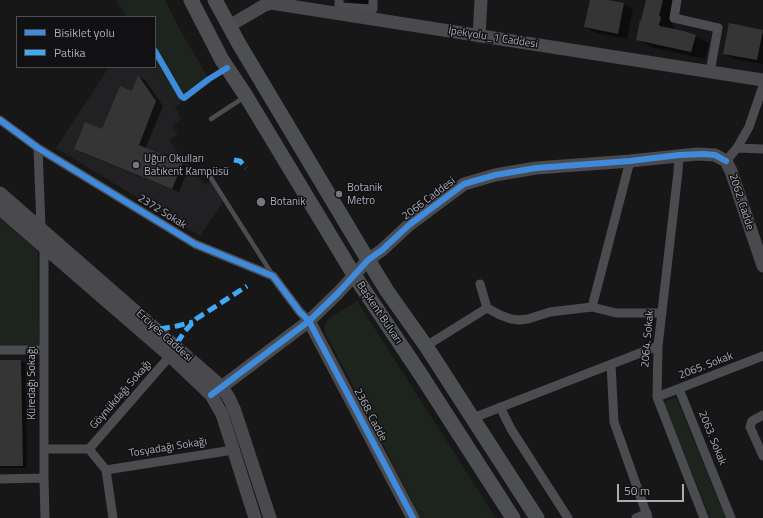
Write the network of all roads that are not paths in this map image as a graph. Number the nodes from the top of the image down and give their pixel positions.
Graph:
1 (191, 0) edge
2 (215, 0) edge
3 (339, 0) edge
4 (373, 0) edge
5 (481, 0) edge
6 (677, 0) edge
7 (229, 26) junction
8 (479, 36) junction
9 (710, 72) junction
10 (763, 80) edge
11 (763, 86) edge
12 (246, 96) junction
13 (212, 119) dead end
14 (0, 120) edge
15 (38, 148) junction
16 (737, 148) junction
17 (763, 149) edge
18 (679, 155) junction
19 (630, 161) junction
20 (726, 161) junction
21 (210, 175) dead end
22 (0, 193) edge
23 (0, 209) edge
24 (41, 228) junction
25 (44, 247) junction
26 (759, 247) edge
27 (368, 260) junction
28 (763, 266) edge
29 (354, 275) junction
30 (273, 276) junction
31 (480, 284) dead end
32 (592, 307) junction
33 (487, 308) junction
34 (662, 313) junction
35 (309, 321) junction
36 (426, 346) junction
37 (658, 346) junction
38 (0, 350) edge
39 (44, 350) junction
40 (170, 356) junction
41 (763, 356) edge
42 (611, 364) junction
43 (222, 387) junction
44 (679, 389) junction
45 (211, 395) junction
46 (657, 397) junction
47 (500, 407) junction
48 (763, 415) edge
49 (472, 418) junction
50 (44, 449) junction
51 (89, 449) junction
52 (233, 450) junction
53 (763, 456) edge
54 (106, 470) junction
55 (44, 478) junction
56 (0, 479) edge
57 (647, 515) edge
58 (45, 518) edge
59 (113, 518) edge
60 (255, 518) edge
61 (270, 518) edge
62 (413, 518) edge
63 (513, 518) edge
64 (537, 518) edge
65 (568, 518) edge
66 (636, 518) edge
67 (704, 518) edge
68 (731, 518) edge

1 - 12 main road, Başkent Bulvarı
2 - 7 main road, Başkent Bulvarı
3 - 4 street
5 - 8 street
6 - 9 street
7 - 8 street, İpekyolu_1 Caddesi
7 - 27 main road, Başkent Bulvarı
8 - 9 street, İpekyolu_1 Caddesi
9 - 10 street, İpekyolu_1 Caddesi
11 - 16 street
12 - 13 lane
12 - 29 main road, Başkent Bulvarı
14 - 15 street, 2372 Sokak
15 - 24 street
15 - 30 street, 2372 Sokak
16 - 17 street
16 - 20 street
18 - 19 street, 2066 Caddesi
18 - 20 street, 2066 Caddesi
18 - 34 street, 2064. Sokak
19 - 27 street, 2066 Caddesi
19 - 32 street
20 - 26 street, 2062. Cadde
21 - 30 lane
22 - 24 street, Erciyes Caddesi
23 - 25 street, Erciyes Caddesi
24 - 43 street, Erciyes Caddesi
25 - 39 street, Küredağı Sokağı
25 - 40 street, Erciyes Caddesi
26 - 28 street, 2062. Cadde
27 - 29 street, 2066 Caddesi
27 - 36 main road, Başkent Bulvarı
29 - 35 street, 2066 Caddesi
29 - 63 main road, Başkent Bulvarı
30 - 35 street
31 - 33 street
32 - 33 street
32 - 34 street
33 - 36 street
34 - 37 street, 2064. Sokak
35 - 43 street, 2066 Caddesi
35 - 62 street, 2368. Cadde
36 - 49 main road, Başkent Bulvarı
37 - 42 street
37 - 46 street, 2064. Sokak
38 - 39 street
39 - 50 street, Küredağı Sokağı
40 - 45 street, Erciyes Caddesi
40 - 51 street, Göynükdağı Sokağı
41 - 44 street, 2065. Sokak
42 - 47 street
42 - 57 street
43 - 45 street, 2066 Caddesi
43 - 61 street, Erciyes Caddesi
44 - 46 street, 2065. Sokak
44 - 68 street, 2063. Sokak
45 - 52 street, Erciyes Caddesi
46 - 67 street, 2064. Sokak
47 - 49 street
47 - 65 street
48 - 53 street
49 - 64 main road, Başkent Bulvarı
50 - 51 street
50 - 55 street, Küredağı Sokağı
51 - 54 street
52 - 54 street, Tosyadağı Sokağı
52 - 60 street, Erciyes Caddesi
54 - 59 street
55 - 56 street
55 - 58 street, Küredağı Sokağı
57 - 66 street

